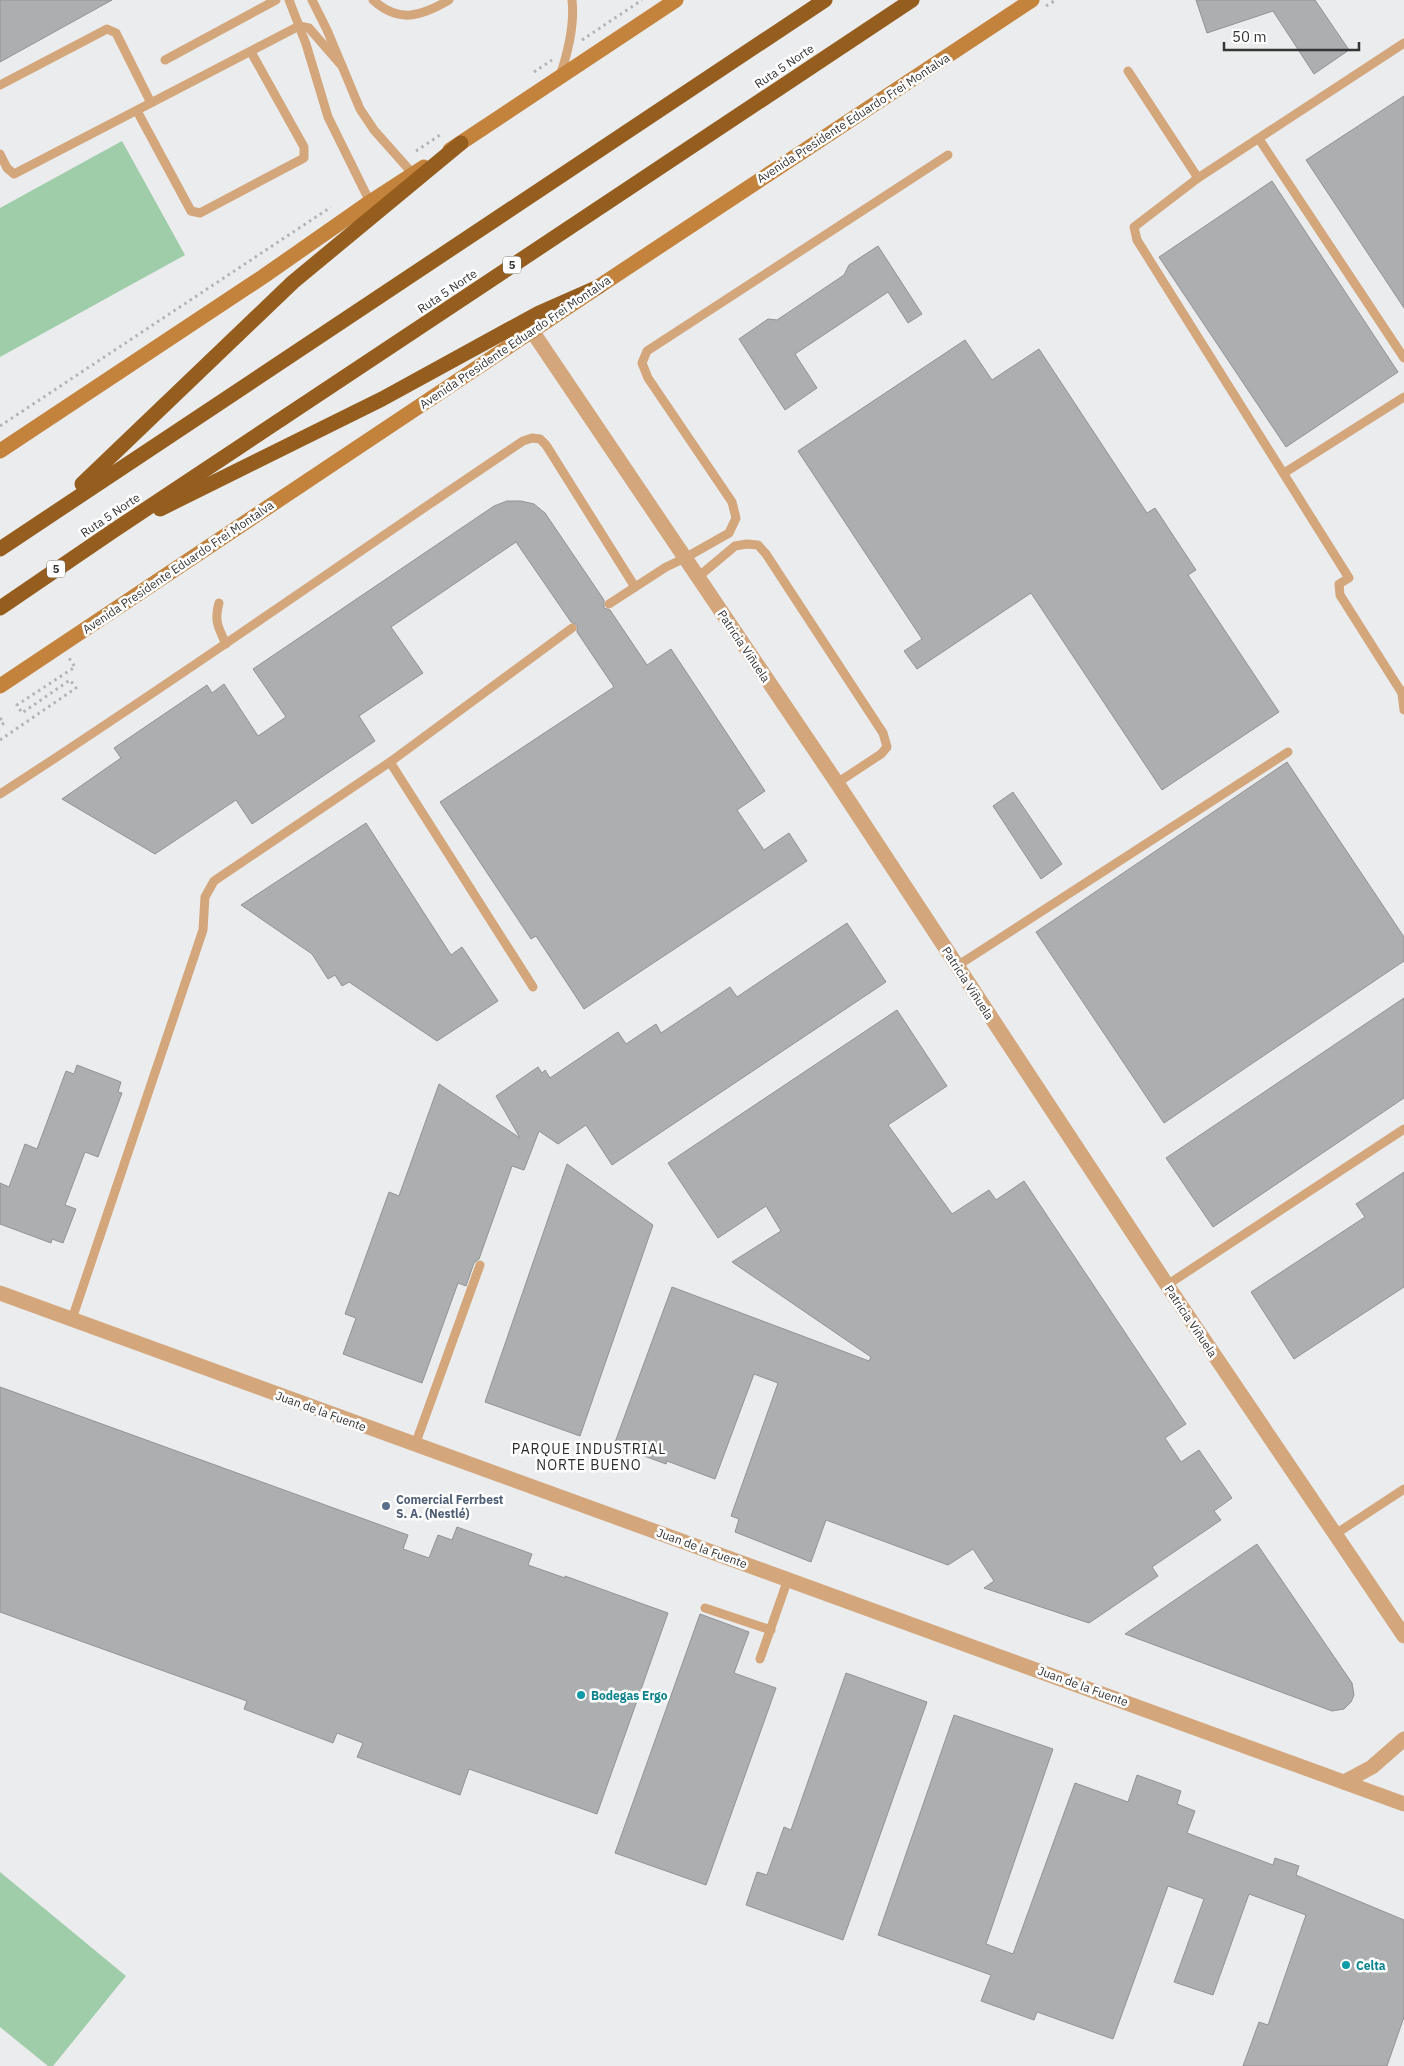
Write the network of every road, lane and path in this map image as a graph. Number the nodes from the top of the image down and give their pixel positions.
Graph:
1 (276, 0) edge
2 (290, 0) edge
3 (311, 0) edge
4 (373, 0) edge
5 (449, 0) edge
6 (572, 0) edge
7 (642, 0) edge
8 (825, 0) edge
9 (912, 0) edge
10 (1032, 0) edge
11 (671, 1) edge
12 (299, 26) junction
13 (1404, 43) edge
14 (567, 50) junction
15 (251, 52) junction
16 (166, 60) dead end
17 (342, 66) junction
18 (1128, 71) dead end
19 (530, 75) dead end
20 (559, 78) junction
21 (0, 85) edge
22 (152, 103) junction
23 (137, 111) junction
24 (442, 134) dead end
25 (1259, 139) junction
26 (461, 143) junction
27 (0, 154) edge
28 (948, 155) dead end
29 (402, 161) junction
30 (413, 174) junction
31 (1198, 178) junction
32 (339, 202) dead end
33 (370, 202) junction
34 (598, 287) junction
35 (532, 331) junction
36 (1404, 358) edge
37 (1404, 397) edge
38 (0, 426) edge
39 (1, 449) edge
40 (1284, 473) junction
41 (44, 519) junction
42 (113, 530) junction
43 (0, 549) edge
44 (685, 558) junction
45 (698, 577) junction
46 (635, 587) junction
47 (219, 603) dead end
48 (609, 604) dead end
49 (0, 608) edge
50 (572, 628) dead end
51 (226, 644) junction
52 (69, 658) dead end
53 (0, 686) edge
54 (1403, 692) edge
55 (1404, 710) edge
56 (0, 718) edge
57 (0, 726) edge
58 (0, 740) edge
59 (1288, 752) dead end
60 (390, 762) junction
61 (836, 783) junction
62 (0, 794) edge
63 (957, 966) junction
64 (533, 987) dead end
65 (1404, 1129) edge
66 (480, 1265) dead end
67 (1167, 1286) junction
68 (0, 1293) edge
69 (72, 1319) junction
70 (415, 1445) junction
71 (1404, 1488) edge
72 (1334, 1535) junction
73 (788, 1579) junction
74 (705, 1608) dead end
75 (771, 1630) junction
76 (1404, 1636) edge
77 (760, 1659) dead end
78 (1404, 1739) edge
79 (1344, 1782) junction
80 (1404, 1804) edge

1 - 16 lane
2 - 12 lane
3 - 17 lane
4 - 5 lane
6 - 14 lane
7 - 14 path
8 - 41 highway
9 - 42 highway, Ruta 5 Norte / 5
10 - 34 main road, Avenida Presidente Eduardo Frei Montalva
11 - 20 main road
12 - 15 lane
12 - 17 lane
12 - 33 lane
13 - 25 lane
14 - 19 path
14 - 20 lane
15 - 22 lane
15 - 23 lane
17 - 29 lane
18 - 31 lane
20 - 26 main road
21 - 22 lane
22 - 23 lane
23 - 27 lane
24 - 29 path
25 - 31 lane
25 - 36 lane
26 - 30 main road
26 - 41 highway
28 - 44 lane
29 - 30 lane
30 - 33 main road
31 - 40 lane
32 - 38 path
33 - 39 main road
34 - 35 main road, Avenida Presidente Eduardo Frei Montalva
34 - 42 highway
35 - 44 street, Patricia Viñuela
35 - 53 main road, Avenida Presidente Eduardo Frei Montalva
37 - 40 lane
40 - 54 lane
41 - 43 highway
42 - 49 highway, Ruta 5 Norte / 5
44 - 45 street, Patricia Viñuela
44 - 46 lane
45 - 61 street, Patricia Viñuela
45 - 61 lane
46 - 48 lane
46 - 51 lane
47 - 51 lane
50 - 60 lane
51 - 62 lane
52 - 58 path
54 - 55 lane
56 - 57 path
59 - 63 lane
60 - 64 lane
60 - 69 lane
61 - 63 street, Patricia Viñuela
63 - 67 street, Patricia Viñuela
65 - 67 lane
66 - 70 lane
67 - 72 street, Patricia Viñuela
68 - 69 street, Juan de la Fuente
69 - 70 street, Juan de la Fuente
70 - 73 street, Juan de la Fuente
71 - 72 lane
72 - 76 street, Patricia Viñuela
73 - 75 lane
73 - 79 street, Juan de la Fuente
74 - 75 lane
75 - 77 lane
78 - 79 street
79 - 80 street, Juan de la Fuente

